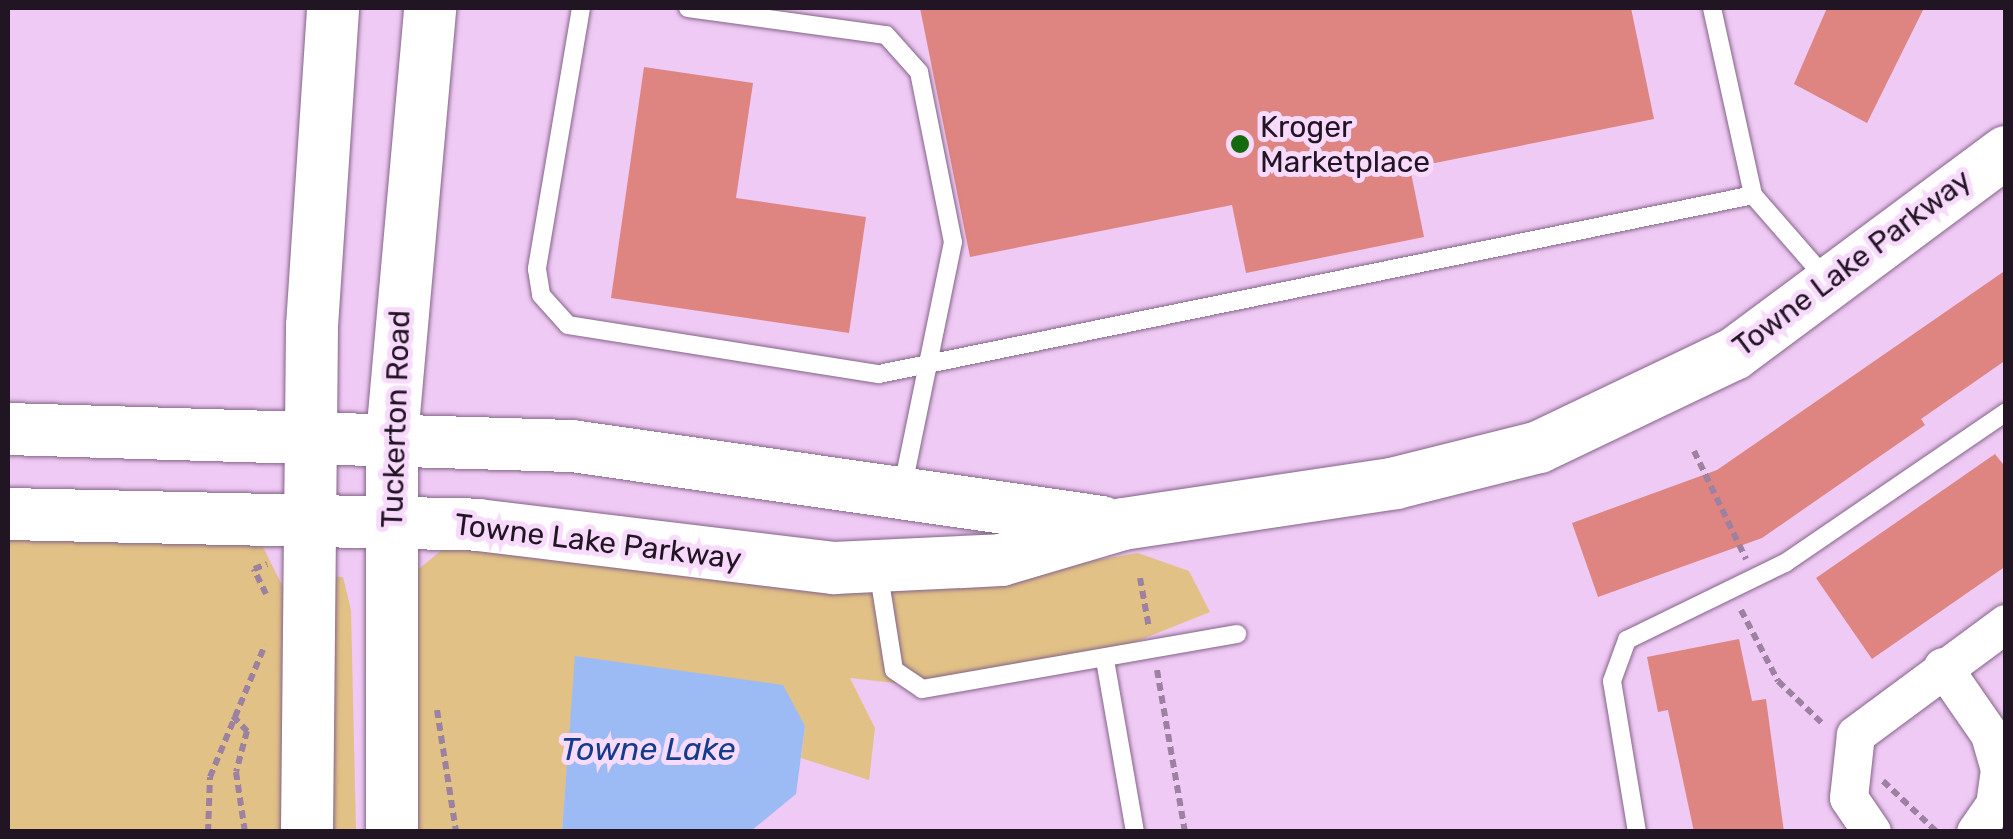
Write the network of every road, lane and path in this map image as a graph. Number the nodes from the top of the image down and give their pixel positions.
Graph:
1 (334, 8) edge
2 (430, 8) edge
3 (581, 8) edge
4 (688, 8) edge
5 (1712, 8) edge
6 (2006, 152) edge
7 (1752, 195) junction
8 (1832, 286) junction
9 (931, 365) junction
10 (2006, 412) edge
11 (8, 429) edge
12 (309, 437) junction
13 (392, 438) junction
14 (1694, 451) dead end
15 (900, 496) junction
16 (8, 514) edge
17 (390, 523) junction
18 (1123, 524) junction
19 (292, 541) junction
20 (878, 568) junction
21 (1140, 578) dead end
22 (1755, 579) junction
23 (270, 611) dead end
24 (2006, 624) edge
25 (269, 632) dead end
26 (1237, 634) dead end
27 (1153, 651) junction
28 (1105, 660) junction
29 (1943, 667) junction
30 (232, 716) junction
31 (208, 832) edge
32 (245, 832) edge
33 (307, 832) edge
34 (392, 832) edge
35 (1135, 832) edge
36 (1186, 832) edge
37 (1637, 832) edge
38 (1872, 832) edge
39 (1976, 832) edge

1 - 12 street
2 - 13 street, Tuckerton Road
3 - 9 lane
4 - 9 lane
5 - 7 lane
6 - 8 street, Towne Lake Parkway
7 - 8 lane
7 - 9 lane
8 - 18 street, Towne Lake Parkway
9 - 15 lane
10 - 22 lane
11 - 12 street, Towne Lake Parkway
12 - 13 street, Towne Lake Parkway
12 - 19 street
13 - 15 street, Towne Lake Parkway
13 - 17 street, Tuckerton Road
14 - 22 path
15 - 18 street, Towne Lake Parkway
16 - 19 street, Towne Lake Parkway
17 - 19 street, Towne Lake Parkway
17 - 20 street, Towne Lake Parkway
17 - 34 street, Tuckerton Road
18 - 20 street, Towne Lake Parkway
19 - 23 path
19 - 33 street
20 - 28 lane
21 - 27 path
22 - 37 lane
24 - 29 street
25 - 30 path
26 - 27 lane
27 - 28 lane
27 - 36 path
28 - 35 lane
29 - 38 street
29 - 39 street
30 - 31 path
30 - 32 path

